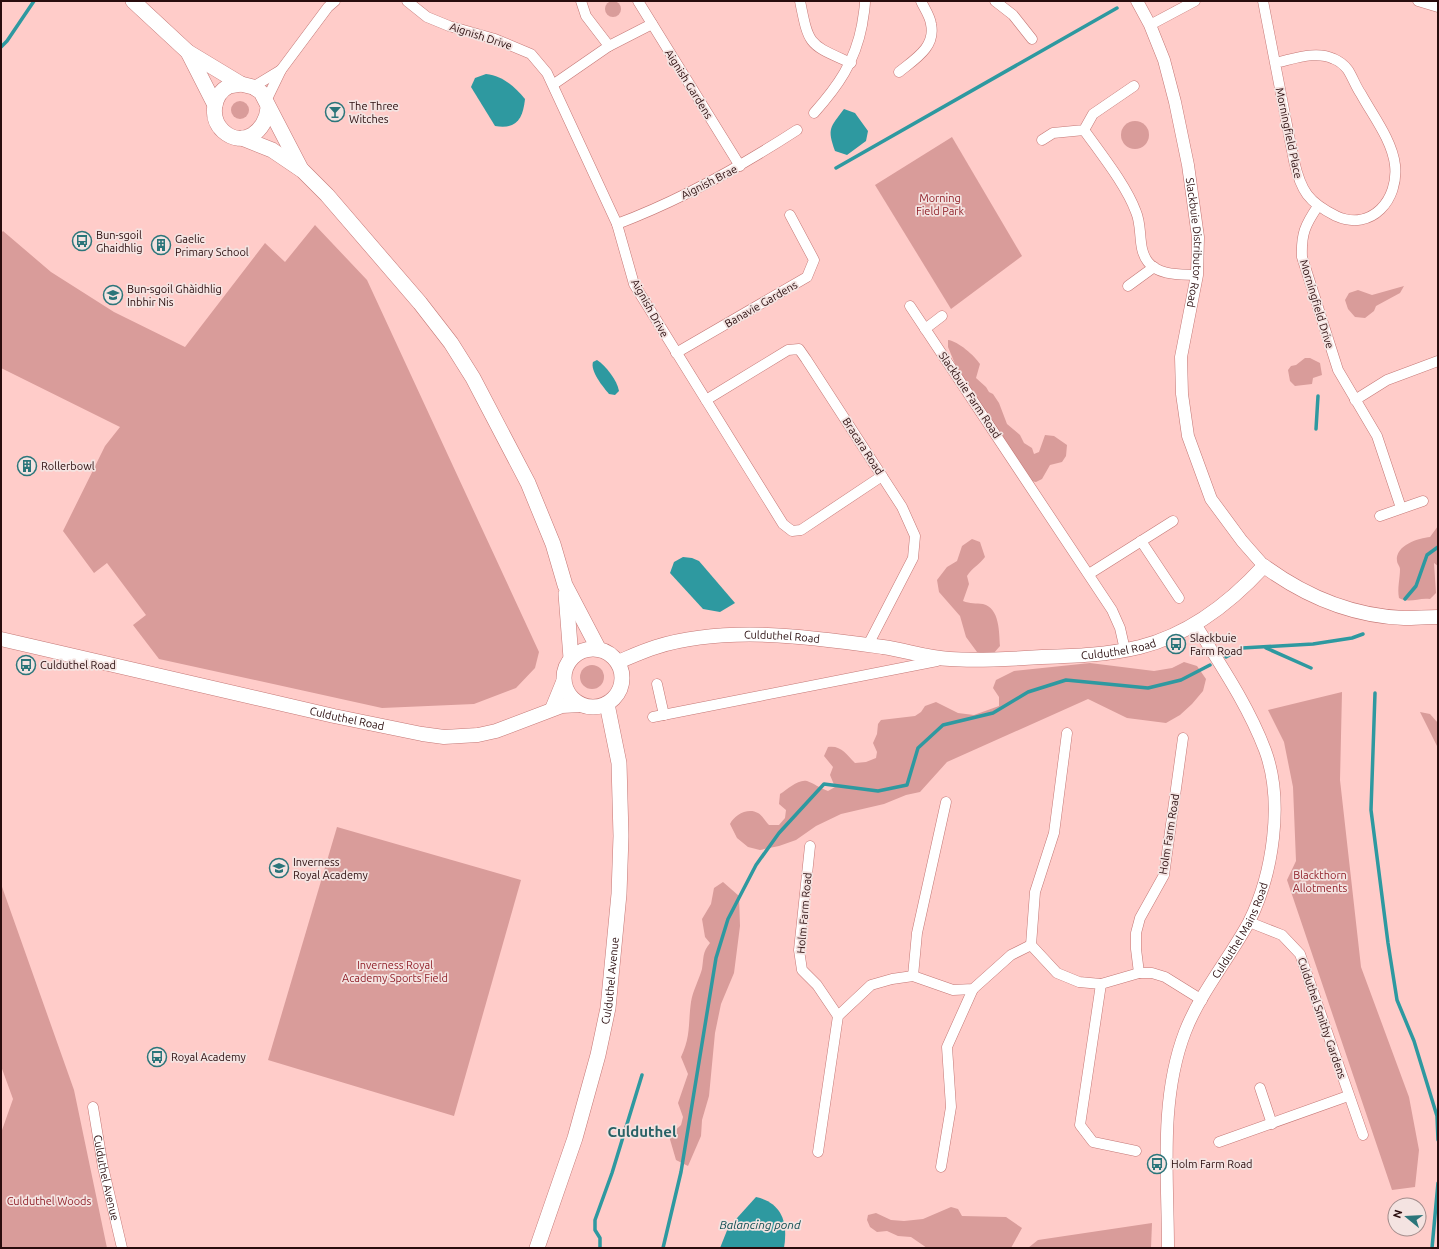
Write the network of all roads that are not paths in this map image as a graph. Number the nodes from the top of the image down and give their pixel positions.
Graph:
1 (134, 1) edge
2 (335, 1) edge
3 (406, 1) edge
4 (581, 1) edge
5 (638, 1) edge
6 (800, 1) edge
7 (864, 1) edge
8 (921, 1) edge
9 (995, 1) edge
10 (1137, 1) edge
11 (1195, 1) edge
12 (1263, 1) edge
13 (1418, 1) edge
14 (1438, 7) edge
15 (652, 24) junction
16 (1150, 25) junction
17 (1032, 39) dead end
18 (609, 46) junction
19 (188, 52) junction
20 (851, 62) junction
21 (1275, 63) junction
22 (281, 70) junction
23 (899, 72) dead end
24 (554, 84) junction
25 (247, 85) junction
26 (1134, 86) dead end
27 (214, 105) junction
28 (267, 105) junction
29 (814, 113) dead end
30 (797, 130) dead end
31 (1084, 130) junction
32 (242, 138) junction
33 (1042, 140) dead end
34 (740, 166) junction
35 (303, 171) junction
36 (1318, 206) junction
37 (790, 215) dead end
38 (617, 224) junction
39 (1154, 267) junction
40 (1197, 275) junction
41 (1128, 286) dead end
42 (910, 306) dead end
43 (942, 316) dead end
44 (925, 329) junction
45 (676, 353) junction
46 (1438, 361) edge
47 (706, 400) junction
48 (1355, 400) junction
49 (882, 476) junction
50 (1423, 501) dead end
51 (1400, 508) junction
52 (1380, 516) dead end
53 (1173, 521) dead end
54 (1141, 541) junction
55 (1264, 566) junction
56 (1089, 574) junction
57 (565, 585) junction
58 (1178, 598) dead end
59 (1438, 617) edge
60 (1195, 624) junction
61 (1, 639) edge
62 (868, 645) junction
63 (598, 648) junction
64 (1125, 650) junction
65 (571, 658) junction
66 (948, 659) junction
67 (618, 662) junction
68 (563, 682) junction
69 (657, 684) dead end
70 (607, 704) junction
71 (580, 705) junction
72 (552, 709) junction
73 (664, 715) junction
74 (653, 717) dead end
75 (1067, 733) dead end
76 (1183, 738) dead end
77 (946, 802) dead end
78 (810, 846) dead end
79 (1249, 922) junction
80 (1031, 945) junction
81 (1139, 973) junction
82 (913, 976) junction
83 (1101, 984) junction
84 (973, 989) junction
85 (1202, 1000) junction
86 (838, 1016) junction
87 (1260, 1088) dead end
88 (1348, 1096) junction
89 (93, 1107) dead end
90 (1272, 1124) junction
91 (1363, 1135) dead end
92 (1218, 1142) dead end
93 (1136, 1151) dead end
94 (818, 1152) dead end
95 (941, 1168) dead end
96 (122, 1248) edge
97 (537, 1248) edge
98 (1168, 1248) edge

1 - 19 main road
2 - 22 street
3 - 24 street, Aignish Drive
4 - 18 street
5 - 15 street, Aignish Gardens
6 - 20 street
7 - 20 street
8 - 23 street
9 - 17 street
10 - 16 street, Slackbuie Distributor Road
11 - 16 street
12 - 21 street, Morningfield Place
13 - 14 street
15 - 18 street
15 - 34 street, Aignish Gardens
16 - 40 street, Slackbuie Distributor Road
18 - 24 street
19 - 25 main road
19 - 27 main road
20 - 29 street
21 - 36 street, Morningfield Place
21 - 36 street, Morningfield Place
22 - 25 street
22 - 28 street
24 - 38 street, Aignish Drive
25 - 27 main road
25 - 28 main road
26 - 31 street
27 - 32 main road
28 - 32 main road
28 - 35 main road
30 - 34 street, Aignish Brae
31 - 33 street
31 - 39 street
32 - 35 main road
34 - 38 street, Aignish Brae
35 - 57 main road
36 - 48 street, Morningfield Drive
37 - 45 street, Banavie Gardens
38 - 45 street, Aignish Drive
39 - 40 street
39 - 41 street
40 - 55 street, Slackbuie Distributor Road
42 - 44 street, Slackbuie Farm Road
43 - 44 street
44 - 56 street, Slackbuie Farm Road
45 - 47 street, Aignish Drive
46 - 48 street
47 - 49 street, Bracara Road
47 - 49 street, Aignish Drive
48 - 51 street, Morningfield Drive
49 - 62 street, Bracara Road
50 - 51 street
51 - 52 street
53 - 54 street
54 - 56 street
54 - 58 street
55 - 59 main road
55 - 60 main road, Culduthel Road
56 - 64 street, Slackbuie Farm Road
57 - 63 main road
57 - 65 main road
60 - 64 main road, Culduthel Road
60 - 79 street, Culduthel Mains Road
61 - 72 main road, Culduthel Road
62 - 66 main road, Culduthel Road
62 - 67 main road, Culduthel Road
63 - 65 main road
63 - 67 main road
64 - 66 main road, Culduthel Road
65 - 68 main road
66 - 73 street, Culduthel Road
67 - 70 main road
68 - 71 main road
68 - 72 main road
69 - 73 street
70 - 71 main road
70 - 97 main road, Culduthel Avenue
71 - 72 main road, Culduthel Road
73 - 74 street, Culduthel Road
75 - 80 street
76 - 81 street, Holm Farm Road
77 - 82 street
78 - 86 street, Holm Farm Road
79 - 85 street, Culduthel Mains Road
79 - 88 street, Culduthel Smithy Gardens
80 - 83 street
80 - 84 street
81 - 83 street
81 - 85 street
82 - 84 street
82 - 86 street
83 - 93 street
84 - 95 street
85 - 98 street, Culduthel Mains Road
86 - 94 street
87 - 90 street
88 - 90 street
88 - 91 street, Culduthel Smithy Gardens
89 - 96 street, Culduthel Avenue
90 - 92 street

